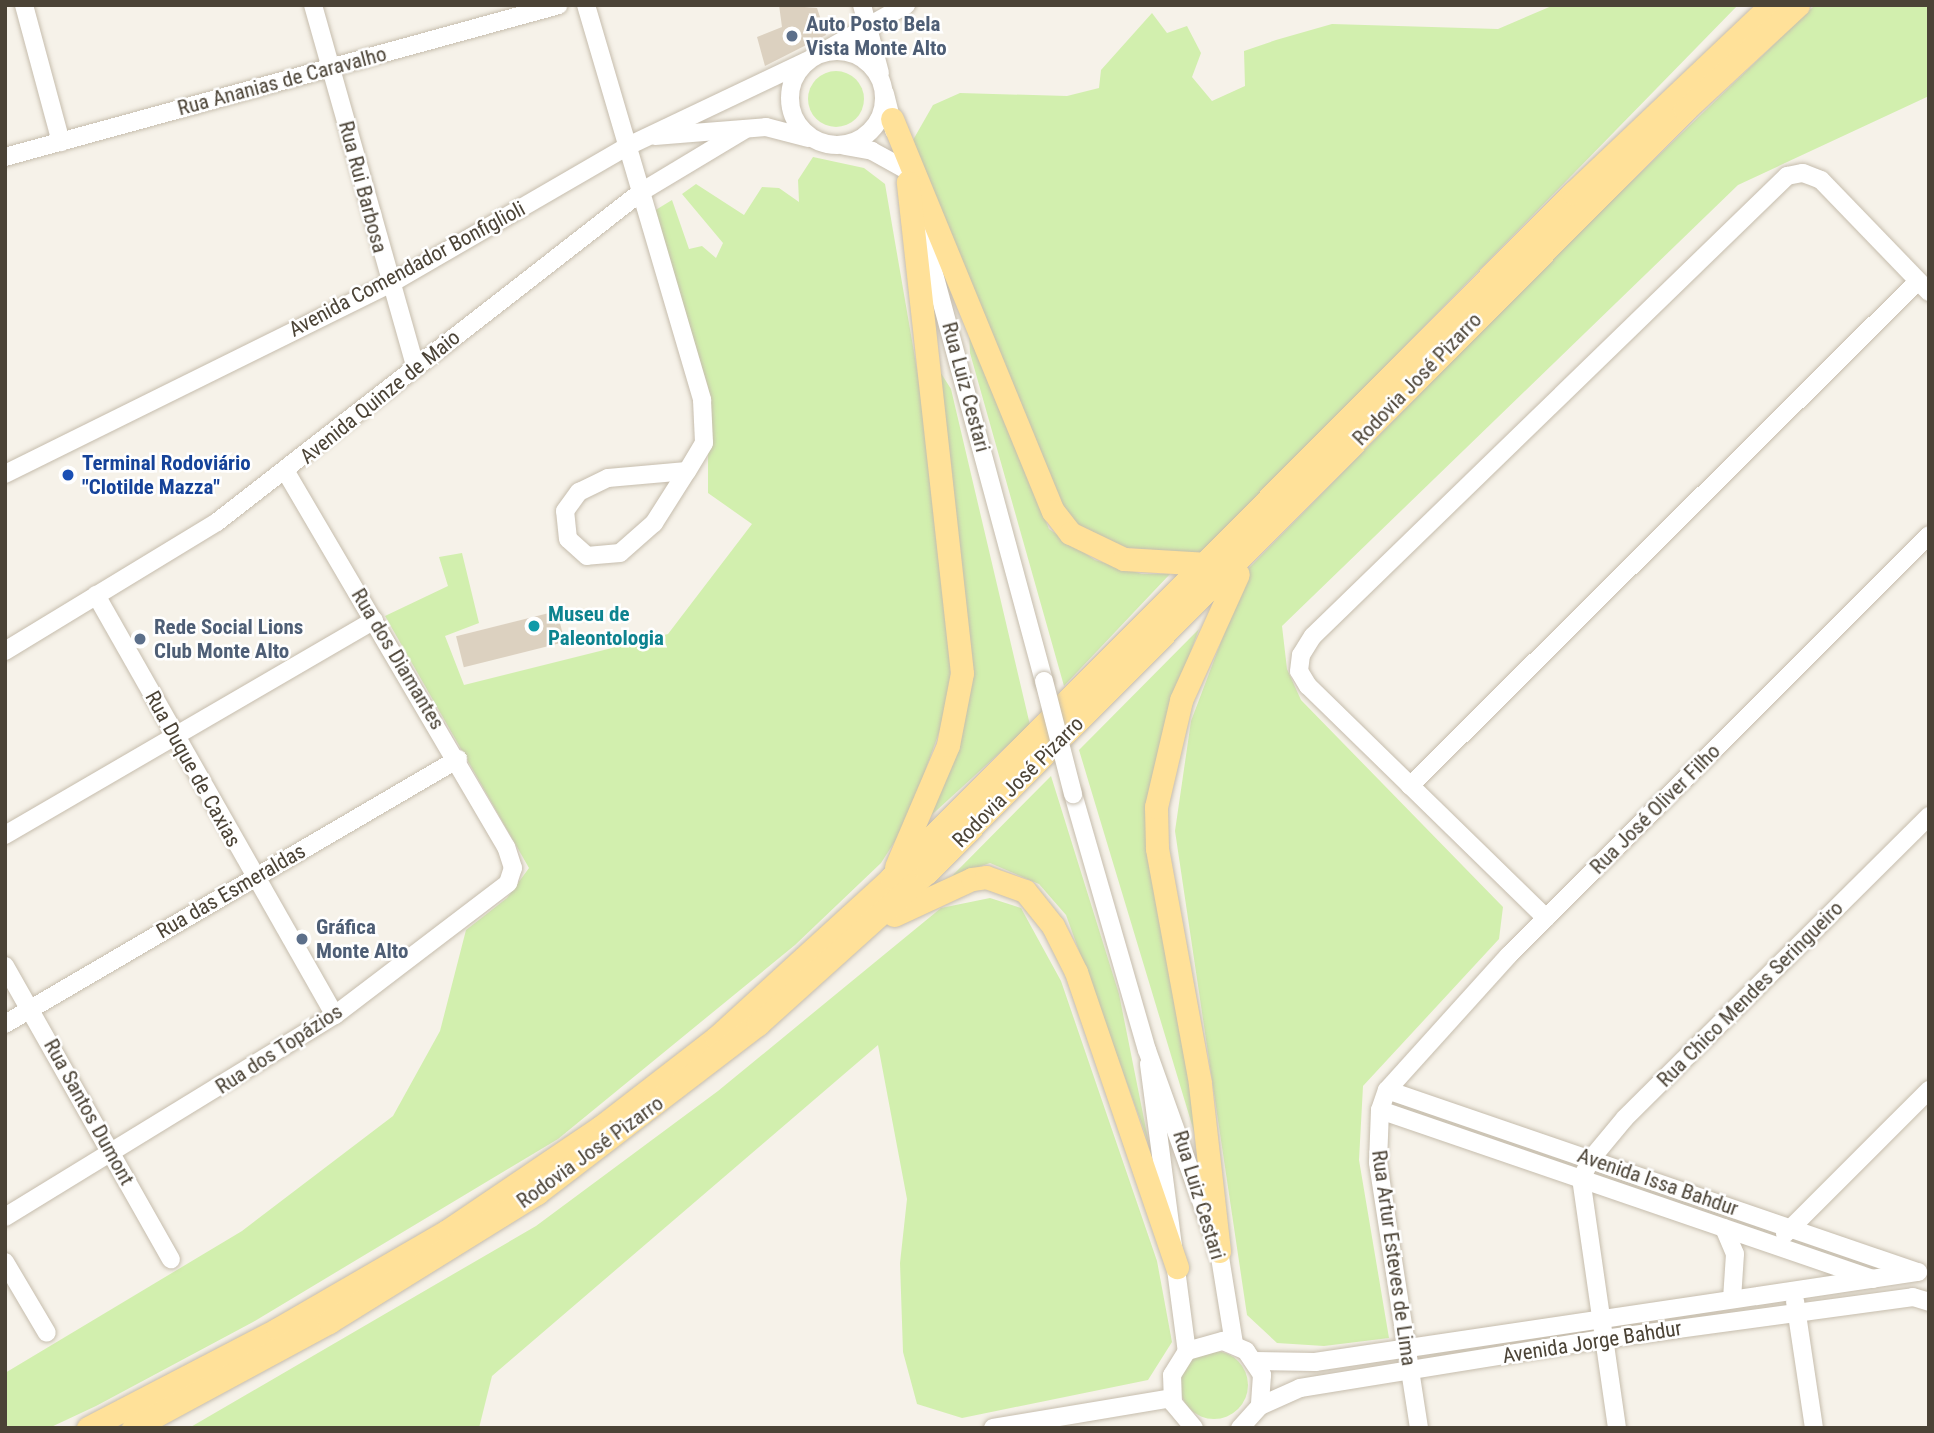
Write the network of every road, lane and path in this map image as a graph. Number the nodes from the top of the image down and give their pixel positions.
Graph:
1 (24, 5) edge
2 (313, 5) edge
3 (559, 5) edge
4 (586, 5) edge
5 (862, 5) edge
6 (906, 5) edge
7 (1771, 5) edge
8 (1798, 5) edge
9 (869, 27) junction
10 (813, 57) junction
11 (331, 68) junction
12 (883, 86) junction
13 (892, 119) junction
14 (744, 130) junction
15 (645, 137) junction
16 (818, 141) junction
17 (61, 142) junction
18 (837, 145) junction
19 (628, 146) junction
20 (5, 158) edge
21 (905, 175) junction
22 (641, 192) junction
23 (390, 284) junction
24 (1923, 287) edge
25 (415, 368) junction
26 (687, 471) junction
27 (286, 472) junction
28 (5, 474) edge
29 (1929, 535) edge
30 (1246, 557) junction
31 (1208, 564) junction
32 (96, 595) junction
33 (374, 620) junction
34 (5, 651) edge
35 (176, 737) junction
36 (458, 759) junction
37 (1410, 786) junction
38 (1929, 816) edge
39 (5, 835) edge
40 (506, 846) joint
41 (253, 877) junction
42 (891, 878) junction
43 (1546, 918) junction
44 (861, 933) junction
45 (5, 966) edge
46 (32, 1008) junction
47 (335, 1015) junction
48 (5, 1024) edge
49 (1147, 1050) junction
50 (1387, 1090) junction
51 (1929, 1090) edge
52 (1380, 1111) junction
53 (112, 1154) junction
54 (1591, 1159) junction
55 (1581, 1179) junction
56 (5, 1217) edge
57 (1791, 1226) junction
58 (1724, 1228) junction
59 (1776, 1245) junction
60 (1219, 1251) junction
61 (171, 1259) dead end
62 (5, 1262) edge
63 (1177, 1267) junction
64 (1923, 1274) edge
65 (1878, 1280) junction
66 (1793, 1291) junction
67 (1731, 1299) junction
68 (1921, 1299) edge
69 (1796, 1311) junction
70 (1602, 1319) junction
71 (47, 1333) dead end
72 (1604, 1339) junction
73 (1234, 1344) junction
74 (1406, 1350) junction
75 (1187, 1351) junction
76 (1255, 1361) junction
77 (1410, 1372) junction
78 (1172, 1398) junction
79 (1259, 1406) junction
80 (1027, 1424) edge
81 (88, 1428) edge
82 (133, 1428) edge
83 (993, 1428) edge
84 (1194, 1428) edge
85 (1240, 1428) edge
86 (1419, 1428) edge
87 (1617, 1428) edge
88 (1814, 1428) edge

1 - 17 street
2 - 11 street, Rua Rui Barbosa
3 - 11 street, Rua Ananias de Caravalho
4 - 19 street
5 - 9 street, Rua Luiz Cestari
6 - 9 street, Avenida Comendador Bonfiglioli
7 - 31 main road, Rodovia José Pizarro
8 - 30 main road, Rodovia José Pizarro
9 - 10 street, Avenida Comendador Bonfiglioli
9 - 12 street, Rua Luiz Cestari
10 - 12 street
10 - 15 street, Avenida Comendador Bonfiglioli
10 - 16 street
11 - 17 street, Rua Ananias de Caravalho
11 - 23 street, Rua Rui Barbosa
12 - 13 street, Rua Luiz Cestari
12 - 18 street
13 - 21 street, Rua Luiz Cestari
13 - 31 main road
14 - 15 street
14 - 16 street
14 - 22 street, Avenida Quinze de Maio
15 - 19 street, Avenida Comendador Bonfiglioli
16 - 18 street
17 - 20 street, Rua Ananias de Caravalho
18 - 21 street
19 - 22 street
19 - 23 street, Avenida Comendador Bonfiglioli
21 - 42 main road
21 - 49 street, Rua Luiz Cestari, bridge
22 - 25 street, Avenida Quinze de Maio
22 - 26 street
23 - 25 street, Rua Rui Barbosa
23 - 28 street, Avenida Comendador Bonfiglioli
24 - 37 street
24 - 37 street
25 - 27 street, Avenida Quinze de Maio
26 - 26 street
27 - 32 street, Avenida Quinze de Maio
27 - 33 street, Rua dos Diamantes
29 - 43 street, Rua José Oliver Filho
30 - 44 main road, Rodovia José Pizarro
30 - 60 main road
31 - 42 main road, Rodovia José Pizarro
32 - 34 street, Avenida Quinze de Maio
32 - 35 street, Rua Duque de Caxias
33 - 35 street
33 - 36 street, Rua dos Diamantes
35 - 39 street
35 - 41 street, Rua Duque de Caxias
36 - 40 street, Rua dos Diamantes
36 - 41 street, Rua das Esmeraldas
37 - 43 street
38 - 54 street, Rua Chico Mendes Seringueiro
40 - 47 street, Rua dos Topázios
41 - 46 street, Rua das Esmeraldas
41 - 47 street, Rua Duque de Caxias
42 - 81 main road, Rodovia José Pizarro
43 - 50 street, Rua José Oliver Filho
44 - 63 main road
44 - 82 main road, Rodovia José Pizarro
45 - 46 street, Rua Santos Dumont
46 - 48 street, Rua das Esmeraldas
46 - 53 street, Rua Santos Dumont
47 - 53 street, Rua dos Topázios
49 - 60 street, Rua Luiz Cestari
49 - 63 street, Rua Luiz Cestari
50 - 52 street, Rua Artur Esteves de Lima
50 - 54 street, Avenida Issa Bahdur
51 - 57 street
52 - 55 street, Avenida Issa Bahdur
52 - 74 street, Rua Artur Esteves de Lima
53 - 56 street, Rua dos Topázios
53 - 61 street, Rua Santos Dumont
54 - 55 street, Rua Chico Mendes Seringueiro
54 - 57 street, Avenida Issa Bahdur
55 - 58 street, Avenida Issa Bahdur
55 - 70 street
57 - 59 street
57 - 64 street, Avenida Issa Bahdur
58 - 59 street, Avenida Issa Bahdur
58 - 67 street
59 - 65 street, Avenida Issa Bahdur
60 - 73 street, Rua Luiz Cestari
62 - 71 street
63 - 75 street, Rua Luiz Cestari
64 - 65 street, Avenida Jorge Bahdur
65 - 66 street, Avenida Jorge Bahdur
65 - 68 street, Avenida Issa Bahdur
66 - 67 street, Avenida Jorge Bahdur
66 - 69 street
67 - 70 street, Avenida Jorge Bahdur
68 - 69 street, Avenida Jorge Bahdur
69 - 72 street, Avenida Jorge Bahdur
69 - 88 street
70 - 72 street
70 - 74 street, Avenida Jorge Bahdur
72 - 77 street, Avenida Jorge Bahdur
72 - 87 street
73 - 75 street
73 - 76 street
74 - 76 street, Avenida Jorge Bahdur
74 - 77 street, Rua Artur Esteves de Lima
75 - 78 street
76 - 79 street
77 - 79 street, Avenida Jorge Bahdur
77 - 86 street, Rua Artur Esteves de Lima
78 - 80 street
78 - 84 street
79 - 85 street
80 - 83 street

